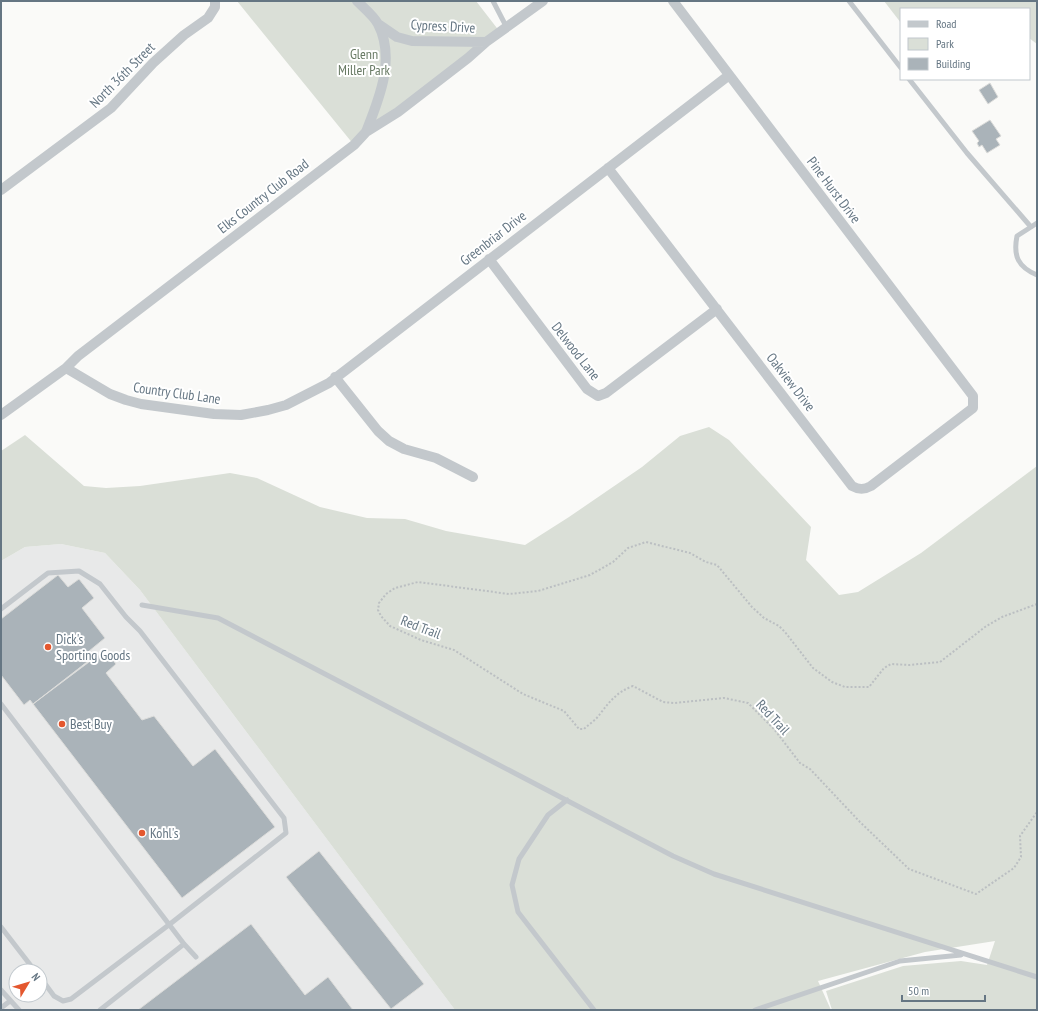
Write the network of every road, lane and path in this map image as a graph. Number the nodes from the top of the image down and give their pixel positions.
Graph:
1 (215, 1) edge
2 (357, 1) edge
3 (493, 1) edge
4 (542, 1) edge
5 (673, 1) edge
6 (849, 1) edge
7 (378, 24) junction
8 (506, 28) junction
9 (486, 42) junction
10 (900, 67) edge
11 (728, 76) junction
12 (910, 80) edge
13 (366, 132) junction
14 (608, 168) junction
15 (1, 190) edge
16 (1037, 223) edge
17 (1031, 227) junction
18 (489, 259) junction
19 (1037, 275) edge
20 (717, 309) junction
21 (66, 368) junction
22 (335, 377) junction
23 (973, 396) joint
24 (268, 410) joint
25 (1, 415) edge
26 (473, 477) dead end
27 (1037, 604) edge
28 (142, 605) dead end
29 (1, 609) edge
30 (1, 704) edge
31 (567, 800) junction
32 (1037, 812) edge
33 (170, 924) junction
34 (1, 927) edge
35 (184, 944) junction
36 (964, 954) junction
37 (196, 957) dead end
38 (29, 963) edge
39 (1037, 977) edge
40 (48, 988) edge
41 (1, 990) edge
42 (8, 999) edge
43 (100, 1010) edge
44 (594, 1010) edge
45 (755, 1010) edge

1 - 15 street, North 36th Street
2 - 7 street
3 - 8 lane
4 - 8 street, Elks Country Club Road
5 - 11 street, Pine Hurst Drive
6 - 10 lane
7 - 9 street, Cypress Drive
7 - 13 street
8 - 9 street, Elks Country Club Road
9 - 13 street, Elks Country Club Road
11 - 14 street, Greenbriar Drive
11 - 23 street, Pine Hurst Drive
12 - 17 lane
13 - 21 street, Elks Country Club Road
14 - 18 street, Greenbriar Drive
14 - 20 street, Oakview Drive
16 - 17 lane
17 - 19 lane
18 - 20 street, Delwood Lane
18 - 22 street, Greenbriar Drive
20 - 23 street, Oakview Drive
21 - 24 street, Country Club Lane
21 - 25 street, Elks Country Club Road
22 - 24 street, Greenbriar Drive
22 - 26 street
27 - 32 path, Red Trail
28 - 31 lane
29 - 33 lane
30 - 33 lane
31 - 36 lane
31 - 44 lane
33 - 35 lane
33 - 40 lane
34 - 38 lane
35 - 37 lane
35 - 43 lane
36 - 39 lane
36 - 45 lane
41 - 42 lane

